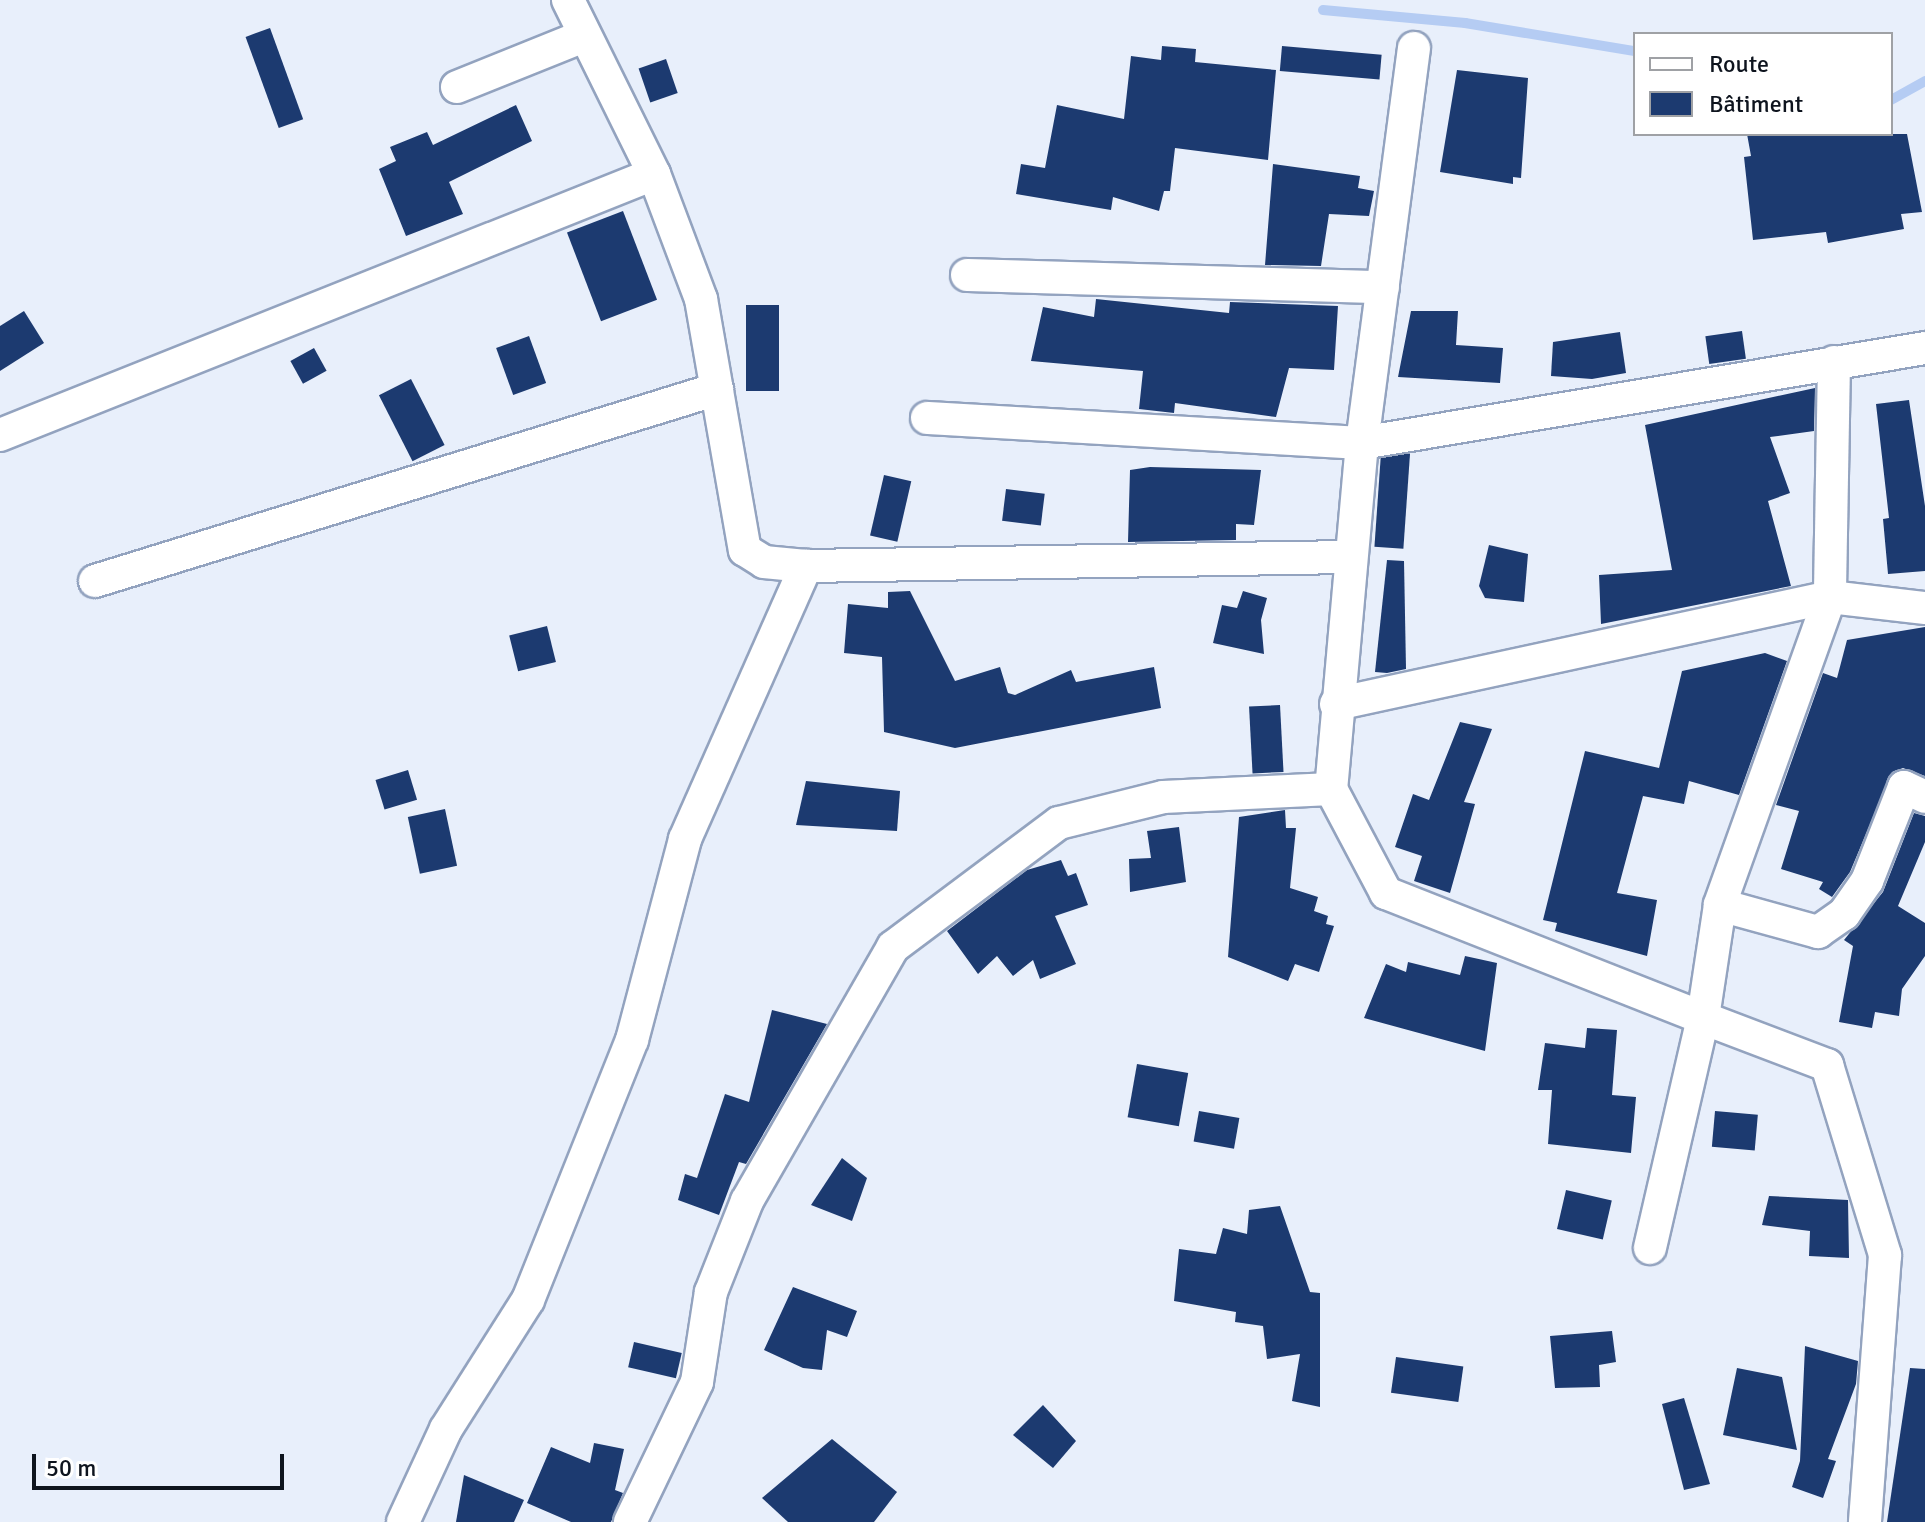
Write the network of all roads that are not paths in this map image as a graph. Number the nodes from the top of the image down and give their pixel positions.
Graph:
1 (568, 0) edge
2 (584, 36) junction
3 (1414, 48) dead end
4 (457, 87) dead end
5 (654, 174) junction
6 (967, 275) dead end
7 (1383, 287) junction
8 (1925, 348) edge
9 (1834, 362) junction
10 (717, 389) junction
11 (927, 418) dead end
12 (0, 435) edge
13 (1362, 443) junction
14 (1351, 557) junction
15 (806, 566) junction
16 (95, 581) dead end
17 (1830, 597) junction
18 (1925, 608) edge
19 (1336, 704) junction
20 (1331, 789) junction
21 (1925, 797) edge
22 (1720, 905) junction
23 (1703, 1018) junction
24 (1650, 1248) dead end
25 (403, 1522) edge
26 (630, 1522) edge
27 (1865, 1522) edge

1 - 2 street
2 - 4 street
2 - 5 street
3 - 7 street
5 - 10 street
5 - 12 street
6 - 7 street
7 - 13 street
8 - 9 street
9 - 13 street
9 - 17 street
10 - 15 street
10 - 16 street
11 - 13 street
13 - 14 street
14 - 15 street
14 - 19 street
15 - 25 street
17 - 18 street
17 - 19 street
17 - 22 street
19 - 20 street
20 - 23 street
20 - 26 street
21 - 22 street
22 - 23 street
23 - 24 street
23 - 27 street

